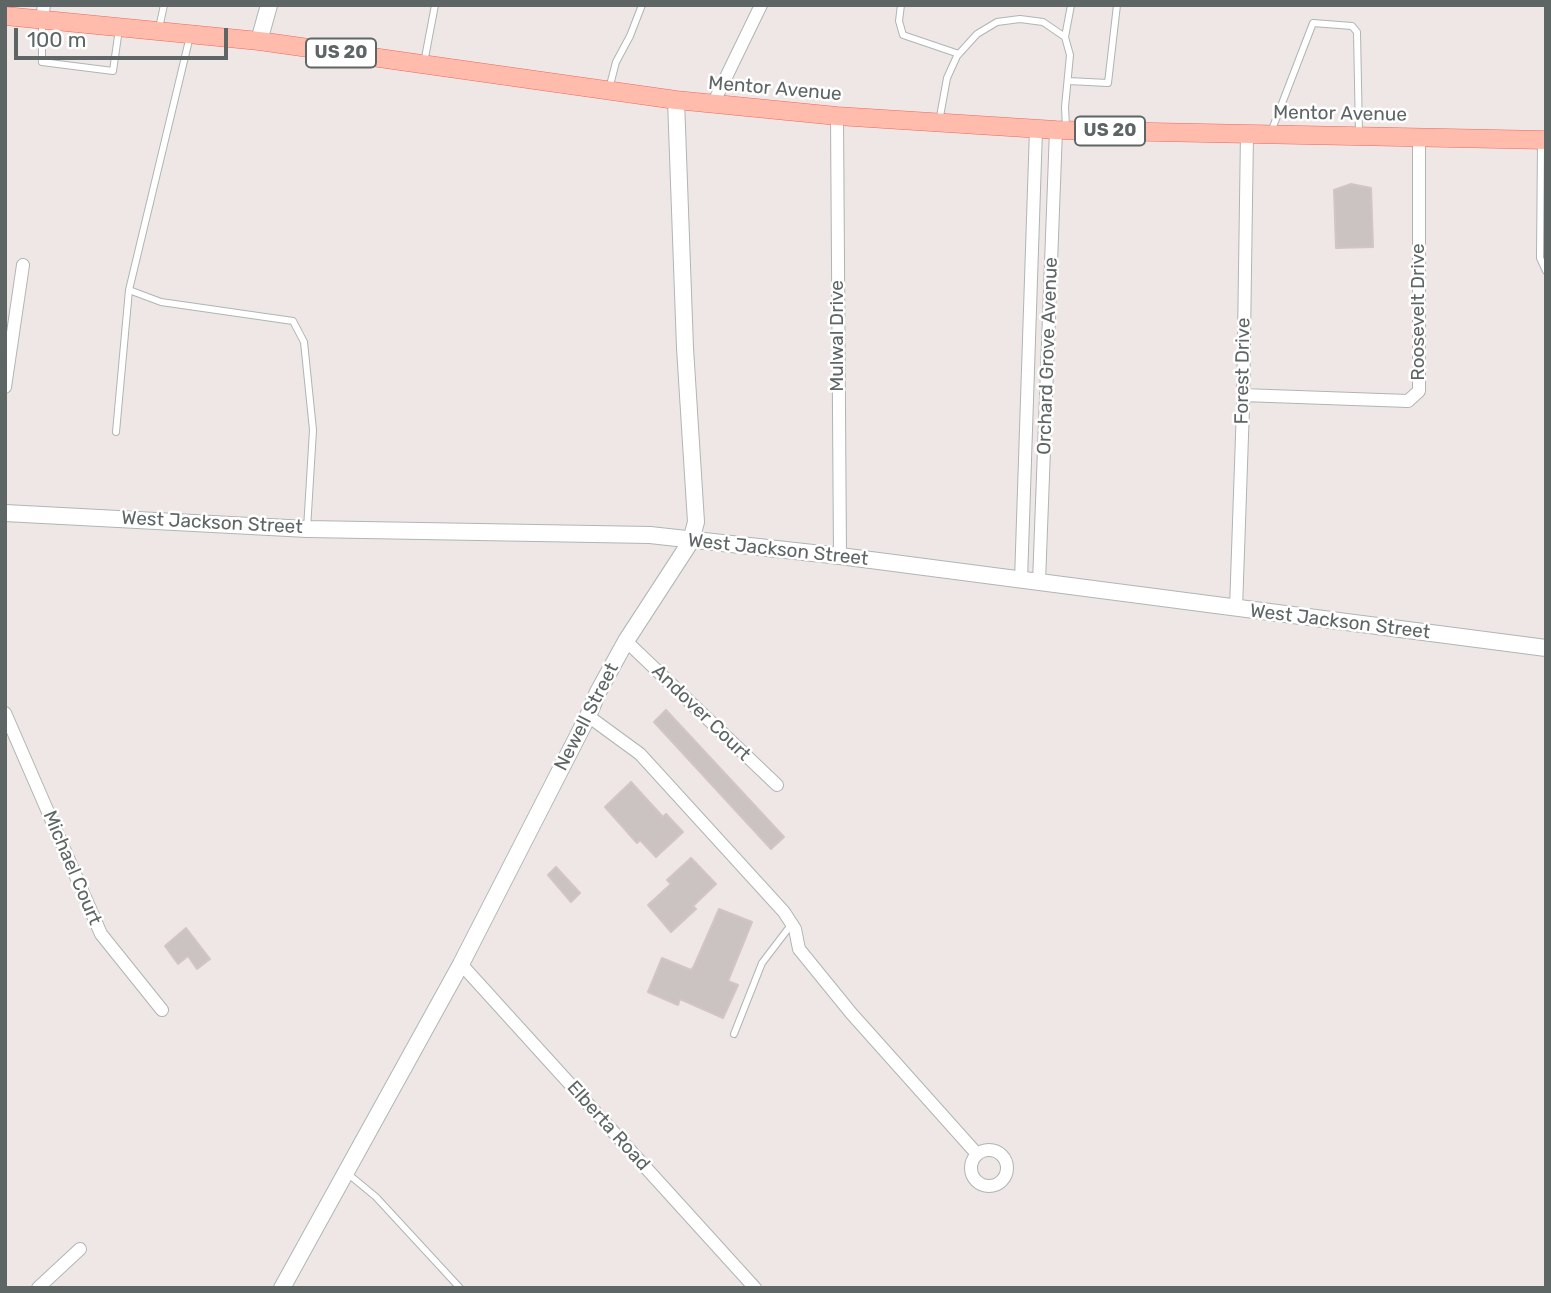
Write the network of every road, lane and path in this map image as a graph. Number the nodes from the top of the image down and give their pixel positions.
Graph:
1 (164, 5) edge
2 (269, 5) edge
3 (435, 5) edge
4 (642, 5) edge
5 (761, 5) edge
6 (901, 5) edge
7 (1071, 5) edge
8 (1117, 5) edge
9 (43, 12) edge
10 (5, 16) edge
11 (120, 27) junction
12 (159, 30) junction
13 (191, 34) junction
14 (1065, 37) junction
15 (259, 41) junction
16 (959, 54) junction
17 (424, 64) junction
18 (1068, 81) junction
19 (609, 91) junction
20 (676, 100) junction
21 (713, 104) junction
22 (837, 116) junction
23 (939, 122) junction
24 (1036, 129) junction
25 (1061, 130) junction
26 (1247, 133) junction
27 (1270, 134) junction
28 (1359, 136) junction
29 (1419, 137) junction
30 (1543, 140) edge
31 (23, 265) dead end
32 (1546, 271) edge
33 (129, 290) junction
34 (10, 324) edge
35 (5, 387) edge
36 (1243, 395) junction
37 (116, 432) dead end
38 (5, 513) edge
39 (307, 528) junction
40 (691, 541) junction
41 (839, 556) junction
42 (1021, 580) junction
43 (1040, 582) junction
44 (1236, 609) junction
45 (626, 641) junction
46 (1546, 648) edge
47 (5, 713) edge
48 (588, 716) junction
49 (777, 785) dead end
50 (792, 923) junction
51 (461, 964) junction
52 (162, 1010) dead end
53 (734, 1034) dead end
54 (977, 1154) dead end
55 (347, 1173) junction
56 (80, 1249) dead end
57 (38, 1288) edge
58 (282, 1288) edge
59 (460, 1288) edge
60 (755, 1288) edge

1 - 12 lane
2 - 15 street
3 - 17 lane
4 - 19 lane
5 - 21 street
6 - 16 lane
7 - 14 lane
8 - 18 lane
9 - 10 main road, Mentor Avenue / US 20
9 - 11 main road, Mentor Avenue / US 20
9 - 11 lane
11 - 12 main road, Mentor Avenue / US 20
12 - 13 main road, Mentor Avenue / US 20
13 - 15 main road, Mentor Avenue / US 20
13 - 33 lane
14 - 16 lane
14 - 18 lane
15 - 17 main road, Mentor Avenue / US 20
16 - 23 lane
17 - 19 main road, Mentor Avenue / US 20
18 - 25 lane
19 - 20 main road, Mentor Avenue / US 20
20 - 21 main road, Mentor Avenue / US 20
20 - 40 street, Newell Street
21 - 22 main road, Mentor Avenue / US 20
22 - 23 main road, Mentor Avenue / US 20
22 - 41 street, Mulwal Drive
23 - 24 main road, Mentor Avenue / US 20
24 - 25 main road, Mentor Avenue / US 20
24 - 42 street, Orchard Grove Avenue
25 - 26 main road, Mentor Avenue / US 20
25 - 43 street, Orchard Grove Avenue
26 - 27 main road, Mentor Avenue / US 20
26 - 36 street, Forest Drive
27 - 28 main road, Mentor Avenue / US 20
27 - 28 lane
28 - 29 main road, Mentor Avenue / US 20
29 - 30 main road, Mentor Avenue / US 20
29 - 36 street, Roosevelt Drive
30 - 32 lane
31 - 34 street
33 - 37 lane
33 - 39 lane
34 - 35 street
36 - 44 street, Forest Drive
38 - 39 street, West Jackson Street
39 - 40 street, West Jackson Street
40 - 41 street, West Jackson Street
40 - 45 street, Newell Street
41 - 42 street, West Jackson Street
42 - 43 street, West Jackson Street
43 - 44 street, West Jackson Street
44 - 46 street, West Jackson Street
45 - 48 street, Newell Street
45 - 49 street, Andover Court
47 - 52 street, Michael Court
48 - 50 street
48 - 51 street, Newell Street
50 - 53 lane
50 - 54 street
51 - 55 street, Newell Street
51 - 60 street, Elberta Road
55 - 58 street, Newell Street
55 - 59 lane
56 - 57 street

